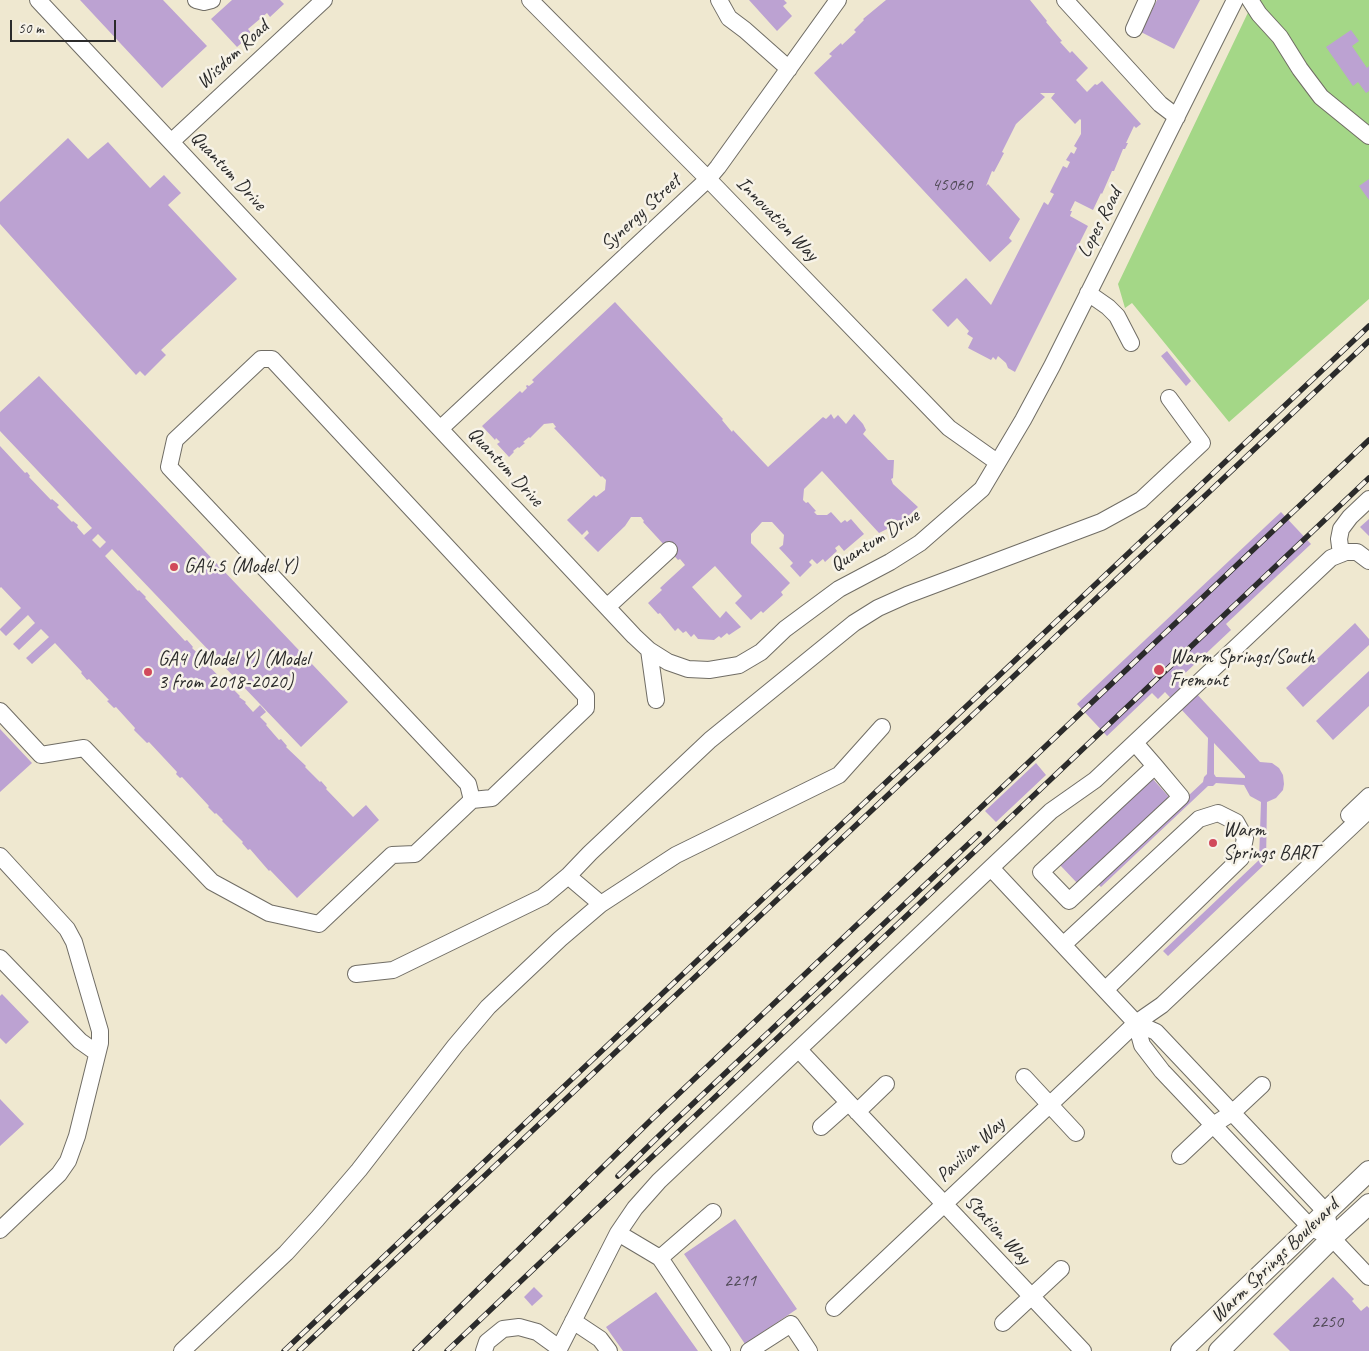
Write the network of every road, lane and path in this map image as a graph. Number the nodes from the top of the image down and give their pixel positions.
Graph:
1 (38, 0) edge
2 (196, 0) edge
3 (212, 0) edge
4 (324, 0) edge
5 (532, 0) edge
6 (719, 0) edge
7 (838, 0) edge
8 (1065, 0) edge
9 (1147, 0) edge
10 (1235, 0) edge
11 (1250, 0) edge
12 (1134, 29) dead end
13 (789, 69) junction
14 (1177, 117) junction
15 (1369, 136) edge
16 (171, 142) junction
17 (708, 179) junction
18 (1088, 293) junction
19 (1131, 343) dead end
20 (1169, 398) dead end
21 (440, 429) junction
22 (997, 462) junction
23 (1369, 499) edge
24 (669, 550) dead end
25 (1355, 555) edge
26 (607, 607) junction
27 (649, 650) junction
28 (656, 700) dead end
29 (0, 712) edge
30 (882, 727) dead end
31 (1135, 743) junction
32 (1155, 766) junction
33 (1369, 796) edge
34 (472, 800) junction
35 (1369, 810) edge
36 (0, 856) edge
37 (990, 868) junction
38 (568, 876) junction
39 (600, 904) junction
40 (1064, 945) junction
41 (0, 958) edge
42 (356, 974) dead end
43 (1105, 990) junction
44 (1136, 1023) junction
45 (799, 1050) junction
46 (97, 1053) junction
47 (1024, 1077) dead end
48 (886, 1084) dead end
49 (1262, 1085) dead end
50 (1049, 1105) junction
51 (853, 1108) junction
52 (1232, 1113) junction
53 (1213, 1125) junction
54 (821, 1128) dead end
55 (1076, 1133) dead end
56 (1180, 1156) dead end
57 (1369, 1171) edge
58 (944, 1204) junction
59 (1369, 1204) edge
60 (713, 1212) dead end
61 (1326, 1212) junction
62 (1310, 1227) junction
63 (0, 1230) edge
64 (618, 1233) junction
65 (1332, 1238) junction
66 (660, 1258) junction
67 (1061, 1269) dead end
68 (1369, 1278) edge
69 (1031, 1297) junction
70 (834, 1308) dead end
71 (573, 1321) junction
72 (1003, 1323) dead end
73 (559, 1350) edge
74 (182, 1351) edge
75 (484, 1351) edge
76 (609, 1351) edge
77 (722, 1351) edge
78 (749, 1351) edge
79 (809, 1351) edge
80 (1083, 1351) edge
81 (1181, 1351) edge
82 (1219, 1351) edge

1 - 16 street, Quantum Drive
2 - 3 street
4 - 16 street, Wisdom Road
5 - 17 street, Innovation Way
6 - 13 street
7 - 13 street, Synergy Street
8 - 14 street
9 - 12 street
10 - 14 street, Lopes Road
11 - 15 street
13 - 17 street, Synergy Street
14 - 18 street, Lopes Road
16 - 21 street, Quantum Drive
17 - 21 street, Synergy Street
17 - 22 street, Innovation Way
18 - 19 street
18 - 22 street, Lopes Road
20 - 38 street
21 - 26 street, Quantum Drive
22 - 27 street, Quantum Drive
23 - 25 street
24 - 26 street
25 - 31 street
26 - 27 street, Quantum Drive
27 - 28 street
29 - 34 street
30 - 39 street
31 - 32 street
31 - 37 street
32 - 32 street
33 - 44 street, Pavilion Way
34 - 34 street
35 - 44 street, Pavilion Way
36 - 46 street
37 - 40 street
37 - 45 street
38 - 39 street
38 - 42 street
39 - 74 street
40 - 43 street
40 - 43 street
41 - 46 street
43 - 44 street
44 - 50 street, Pavilion Way
44 - 52 street
44 - 53 street
45 - 51 street, Station Way
45 - 64 street
46 - 63 street
47 - 50 street
48 - 51 street
49 - 52 street
50 - 55 street
50 - 58 street, Pavilion Way
51 - 54 street
51 - 58 street, Station Way
52 - 53 street
52 - 61 street
53 - 56 street
53 - 62 street
57 - 61 main road, Warm Springs Boulevard
58 - 69 street, Station Way
58 - 70 street, Pavilion Way
59 - 65 main road, Warm Springs Boulevard
60 - 66 street
61 - 62 main road, Warm Springs Boulevard
61 - 65 street
62 - 65 street
62 - 81 main road, Warm Springs Boulevard
64 - 66 street
64 - 71 street
65 - 68 street
65 - 82 main road, Warm Springs Boulevard
66 - 77 street
67 - 69 street
69 - 72 street
69 - 80 street, Station Way
71 - 73 street
71 - 76 street
73 - 75 street
78 - 79 street

